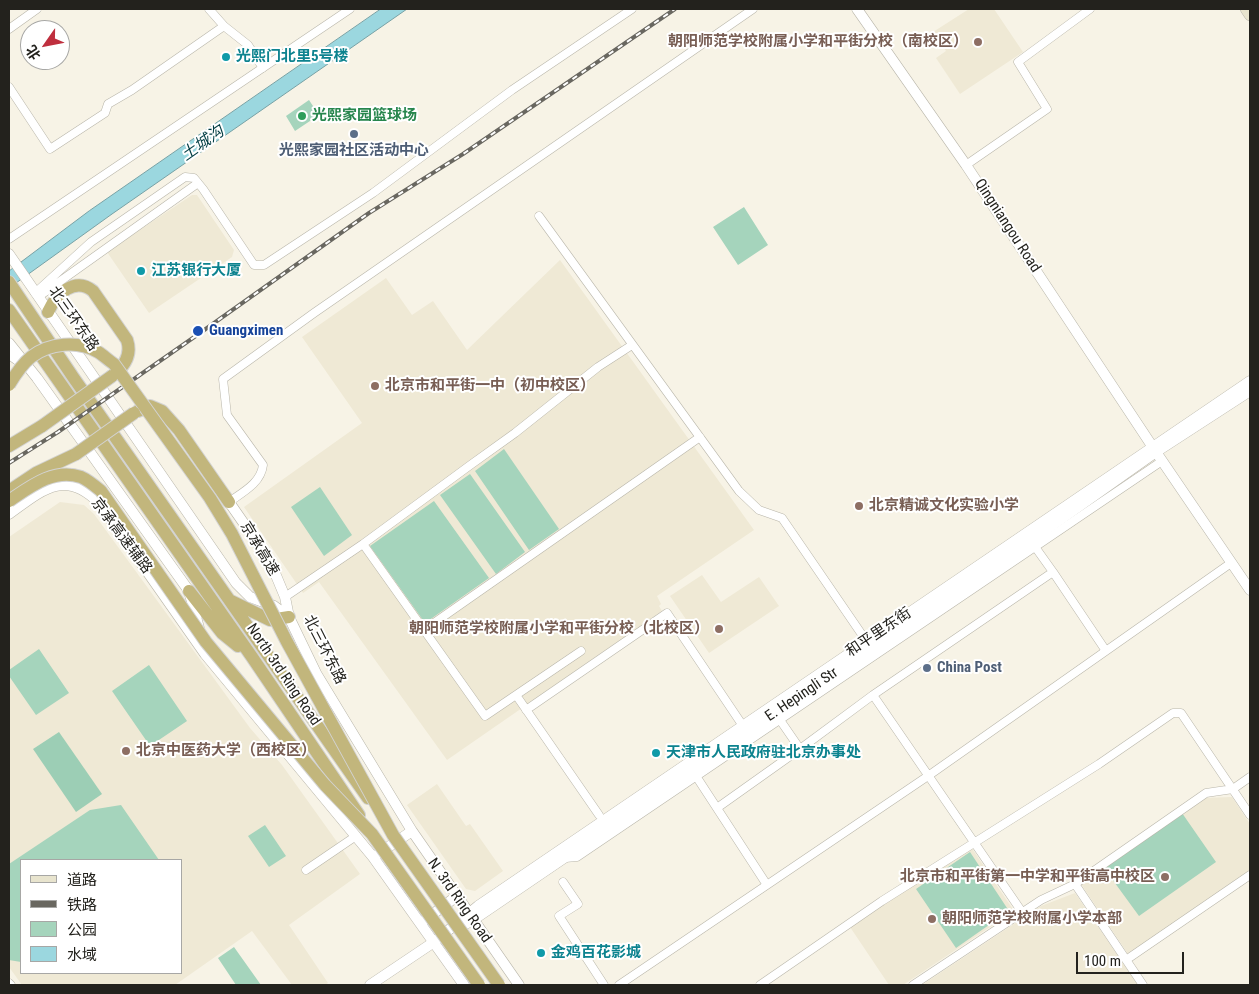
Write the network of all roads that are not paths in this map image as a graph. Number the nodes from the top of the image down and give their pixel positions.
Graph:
1 (37, 9) edge
2 (209, 9) edge
3 (350, 9) edge
4 (632, 9) edge
5 (752, 9) edge
6 (857, 9) edge
7 (1090, 9) edge
8 (1246, 9) edge
9 (1250, 15) edge
10 (224, 26) junction
11 (9, 28) edge
12 (263, 68) junction
13 (9, 87) edge
14 (966, 165) junction
15 (198, 183) junction
16 (538, 216) dead end
17 (9, 239) edge
18 (9, 254) edge
19 (9, 282) edge
20 (35, 292) junction
21 (9, 311) edge
22 (48, 312) junction
23 (9, 343) edge
24 (632, 345) junction
25 (9, 355) edge
26 (19, 361) junction
27 (9, 363) edge
28 (37, 378) junction
29 (1250, 381) edge
30 (9, 384) edge
31 (1250, 391) edge
32 (700, 437) junction
33 (9, 446) edge
34 (1157, 453) junction
35 (9, 491) edge
36 (9, 501) edge
37 (229, 502) junction
38 (9, 514) edge
39 (363, 544) junction
40 (1033, 544) junction
41 (1231, 563) junction
42 (1053, 572) junction
43 (1250, 590) edge
44 (189, 591) junction
45 (285, 597) junction
46 (229, 599) junction
47 (274, 606) junction
48 (289, 617) junction
49 (424, 630) junction
50 (867, 642) junction
51 (581, 651) dead end
52 (1106, 651) junction
53 (205, 654) junction
54 (252, 657) junction
55 (516, 695) junction
56 (873, 695) junction
57 (526, 710) junction
58 (780, 720) junction
59 (743, 726) junction
60 (800, 749) junction
61 (696, 776) junction
62 (928, 776) junction
63 (1250, 777) edge
64 (1233, 789) junction
65 (717, 808) junction
66 (600, 815) dead end
67 (1250, 815) edge
68 (412, 831) junction
69 (372, 834) junction
70 (394, 835) junction
71 (356, 836) junction
72 (974, 842) junction
73 (373, 857) junction
74 (563, 858) junction
75 (306, 870) dead end
76 (1250, 875) edge
77 (563, 882) dead end
78 (1075, 884) junction
79 (767, 885) junction
80 (457, 896) junction
81 (1022, 912) junction
82 (471, 916) junction
83 (421, 924) junction
84 (434, 942) junction
85 (1126, 960) junction
86 (370, 985) edge
87 (464, 985) edge
88 (479, 985) edge
89 (499, 985) edge
90 (519, 985) edge
91 (604, 985) edge
92 (619, 985) edge
93 (760, 985) edge
94 (913, 985) edge
95 (1143, 985) edge

1 - 11 street
2 - 10 street
3 - 12 street
4 - 15 street
5 - 37 street
6 - 14 street, Qingniangou Road
7 - 14 street
8 - 9 main road
10 - 12 street
10 - 13 street
12 - 17 street
14 - 34 street, Qingniangou Road
15 - 20 street
15 - 20 street
16 - 24 street
18 - 20 street, 北三环东路
19 - 46 highway, North 3rd Ring Road
20 - 22 street, 北三环东路
21 - 54 highway, North 3rd Ring Road
22 - 33 highway, bridge
22 - 47 street, 北三环东路
23 - 28 street
24 - 32 street
24 - 39 street
25 - 26 street
26 - 27 street
26 - 28 street
28 - 44 street
29 - 34 street, 和平里东街
30 - 70 highway, bridge
31 - 34 street, 和平里东街
32 - 49 street
32 - 50 street
34 - 40 street, E. Hepingli Str
34 - 41 street, Qingniangou Road
34 - 50 street, 和平里东街
35 - 37 highway, bridge
36 - 69 highway, bridge
37 - 45 street, 京承高速
38 - 53 street, 京承高速辅路
39 - 45 street
39 - 49 street
40 - 42 street
40 - 58 street
40 - 74 street, E. Hepingli Str
41 - 43 street, Qingniangou Road
41 - 52 street
42 - 52 street
42 - 56 street
44 - 53 street
44 - 54 highway
45 - 47 street
45 - 48 street, 京承高速
46 - 48 highway
46 - 70 highway, North 3rd Ring Road
47 - 48 street, 北三环东路
48 - 68 street, 北三环东路
49 - 55 street
50 - 59 street, 和平里东街
51 - 55 street
52 - 62 street
53 - 71 street
54 - 69 highway, North 3rd Ring Road
55 - 57 street
56 - 60 street
56 - 62 street
57 - 59 street
57 - 66 street
58 - 60 street
58 - 61 street
59 - 82 street
60 - 65 street
61 - 65 street
61 - 74 street
62 - 72 street
62 - 79 street
63 - 64 street
64 - 67 street
64 - 72 street
64 - 78 street
65 - 79 street
68 - 73 street
68 - 80 street, 北三环东路
69 - 88 highway, North 3rd Ring Road, bridge
70 - 89 highway, N. 3rd Ring Road, bridge
71 - 73 street
71 - 75 street
72 - 81 street
72 - 93 street
73 - 83 street
74 - 82 street, E. Hepingli Str
76 - 85 street
77 - 91 street
78 - 81 street
78 - 85 street
79 - 92 street
80 - 82 street, 北三环东路
80 - 83 street
81 - 94 street
82 - 84 street
82 - 90 street, 北三环东路
83 - 84 street
84 - 86 street
84 - 87 street
85 - 95 street

